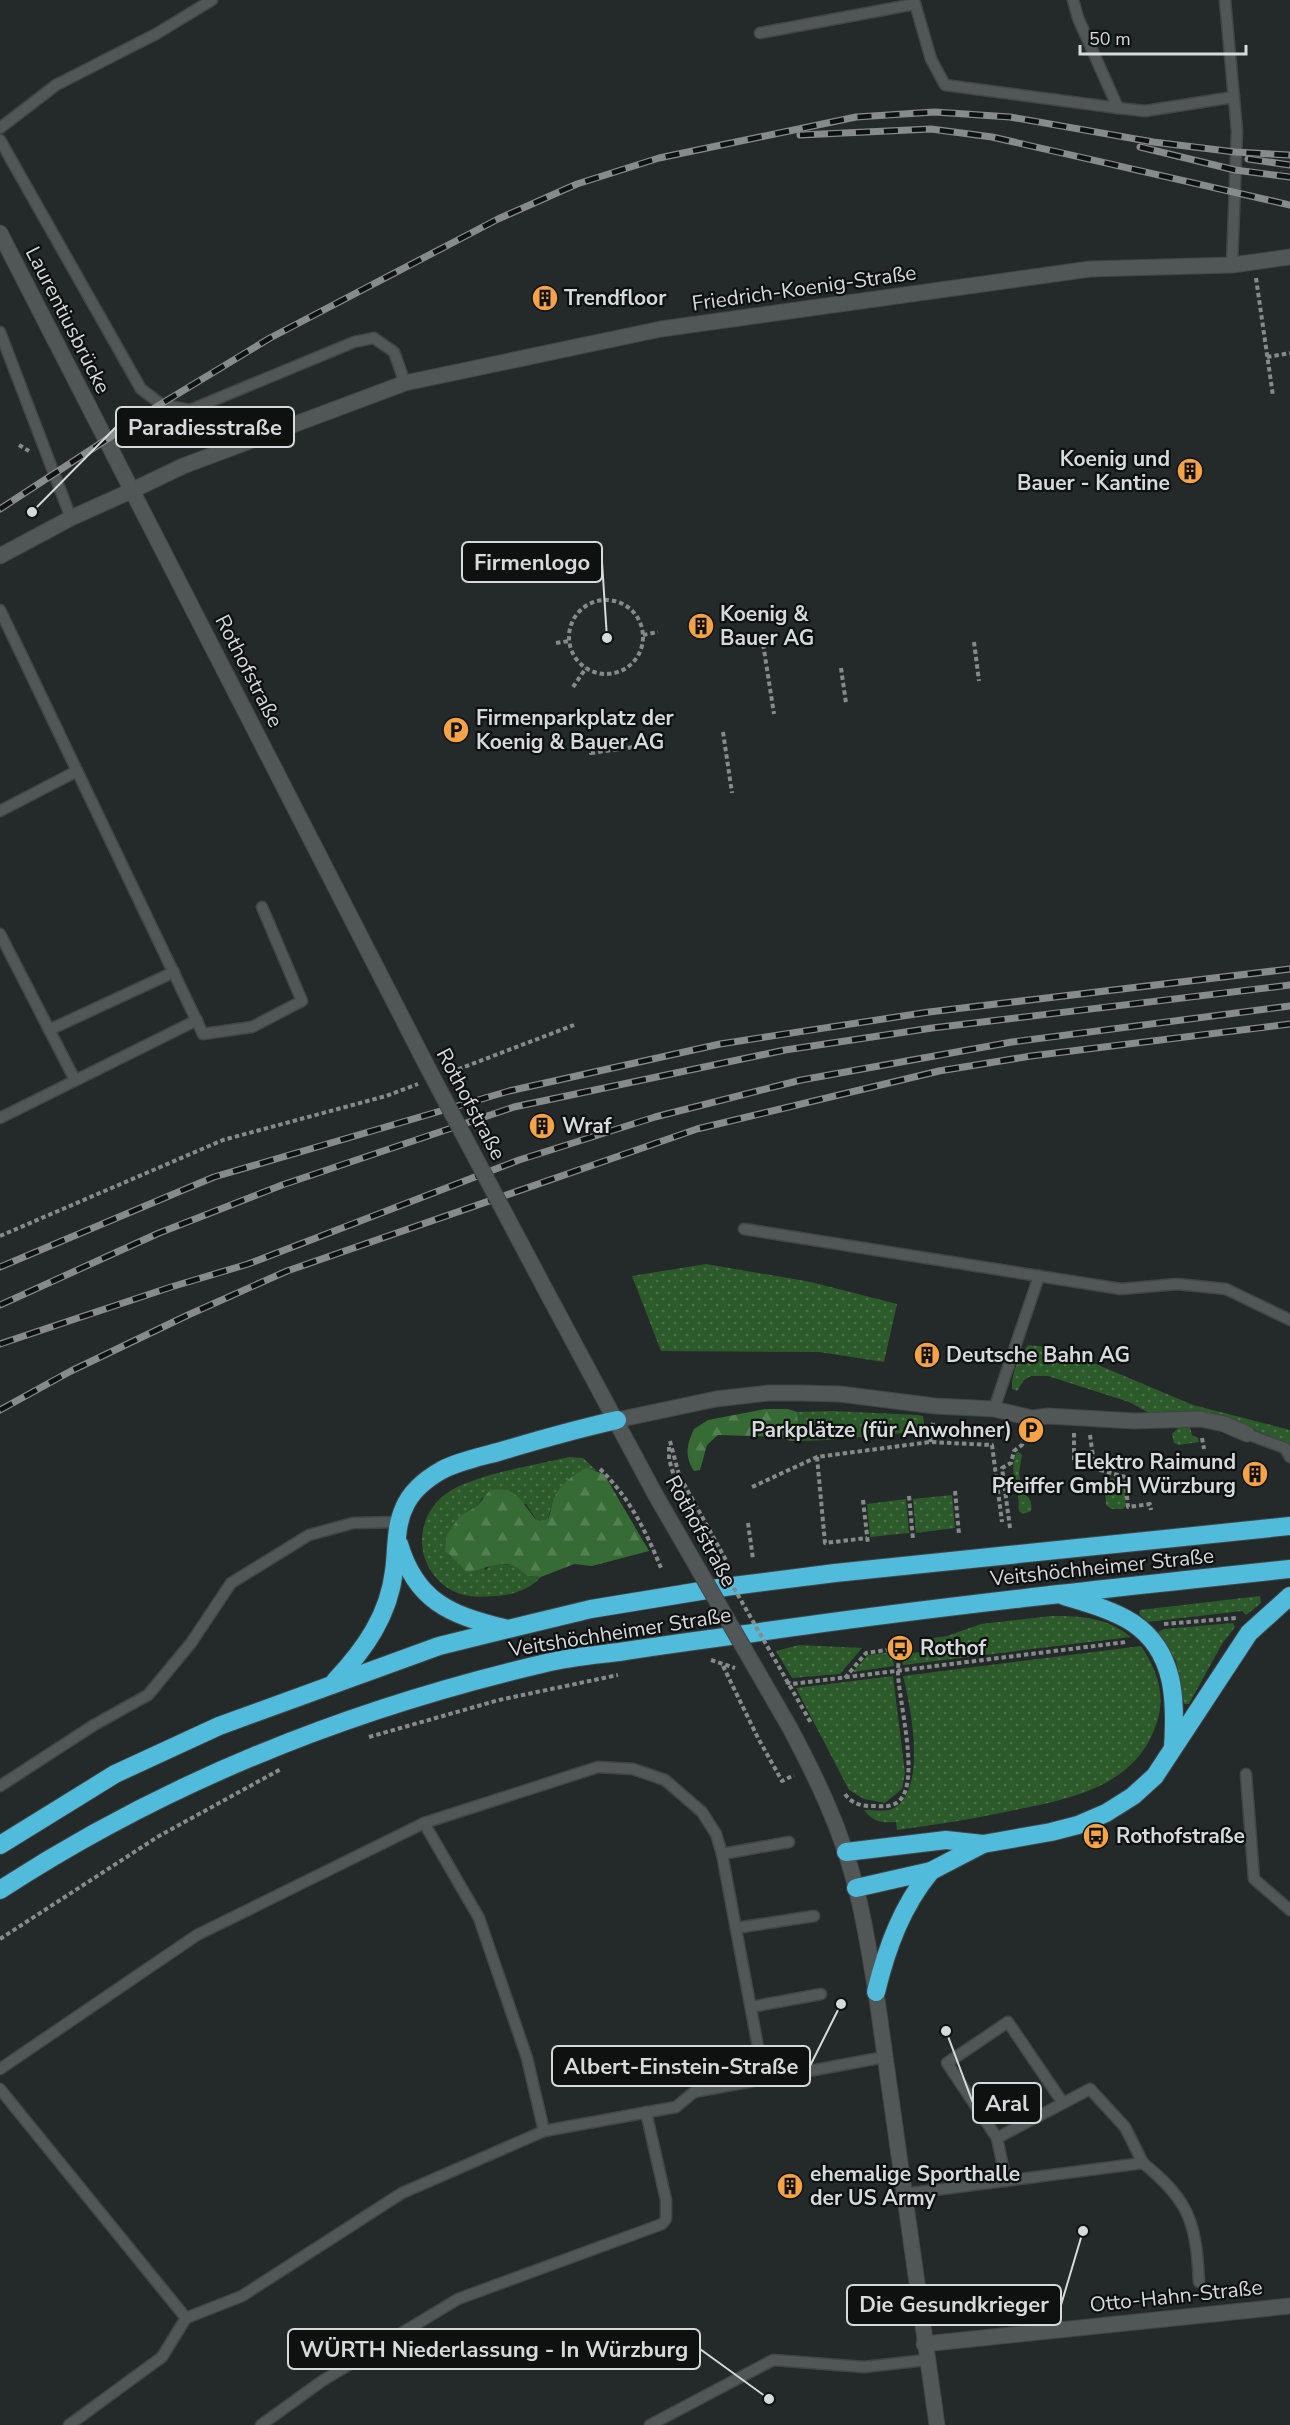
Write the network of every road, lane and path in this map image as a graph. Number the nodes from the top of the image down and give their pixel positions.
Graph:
1 (212, 0) edge
2 (1073, 0) edge
3 (1225, 0) edge
4 (915, 2) edge
5 (760, 33) dead end
6 (1234, 97) junction
7 (1118, 108) junction
8 (0, 128) edge
9 (0, 140) edge
10 (1, 234) edge
11 (1290, 257) edge
12 (1254, 262) junction
13 (1232, 265) junction
14 (0, 332) edge
15 (1290, 353) edge
16 (1267, 357) junction
17 (405, 383) junction
18 (1274, 396) dead end
19 (133, 489) junction
20 (71, 519) junction
21 (0, 556) edge
22 (0, 610) edge
23 (658, 632) dead end
24 (643, 635) junction
25 (762, 637) dead end
26 (569, 641) junction
27 (974, 642) dead end
28 (556, 643) dead end
29 (586, 668) junction
30 (841, 668) dead end
31 (979, 681) dead end
32 (573, 687) dead end
33 (846, 703) dead end
34 (774, 714) dead end
35 (723, 732) dead end
36 (588, 738) dead end
37 (634, 747) dead end
38 (77, 771) junction
39 (732, 793) dead end
40 (0, 811) edge
41 (262, 907) dead end
42 (0, 934) edge
43 (174, 972) junction
44 (197, 1020) junction
45 (574, 1025) dead end
46 (50, 1030) junction
47 (435, 1073) junction
48 (75, 1080) junction
49 (419, 1084) dead end
50 (0, 1118) edge
51 (744, 1229) dead end
52 (0, 1236) edge
53 (1039, 1276) junction
54 (1290, 1320) edge
55 (994, 1409) junction
56 (1032, 1418) junction
57 (1081, 1419) junction
58 (617, 1420) junction
59 (1247, 1434) joint
60 (1288, 1452) edge
61 (817, 1457) junction
62 (1074, 1460) dead end
63 (600, 1469) dead end
64 (752, 1487) dead end
65 (955, 1491) dead end
66 (909, 1496) dead end
67 (863, 1500) dead end
68 (1151, 1510) dead end
69 (748, 1522) dead end
70 (1002, 1522) dead end
71 (1290, 1526) edge
72 (1010, 1528) dead end
73 (398, 1530) junction
74 (959, 1534) dead end
75 (913, 1539) dead end
76 (753, 1559) dead end
77 (727, 1562) dead end
78 (661, 1568) dead end
79 (1290, 1569) edge
80 (1059, 1594) junction
81 (1290, 1596) edge
82 (508, 1629) junction
83 (1252, 1629) junction
84 (1149, 1637) junction
85 (701, 1662) dead end
86 (722, 1665) junction
87 (746, 1671) dead end
88 (898, 1672) junction
89 (625, 1673) dead end
90 (844, 1678) junction
91 (780, 1681) dead end
92 (334, 1683) junction
93 (816, 1734) dead end
94 (358, 1740) dead end
95 (1173, 1750) junction
96 (290, 1764) dead end
97 (1246, 1773) dead end
98 (782, 1780) dead end
99 (0, 1786) edge
100 (841, 1786) dead end
101 (424, 1823) junction
102 (789, 1842) dead end
103 (983, 1844) junction
104 (0, 1845) edge
105 (846, 1852) junction
106 (722, 1854) junction
107 (931, 1870) junction
108 (856, 1888) junction
109 (0, 1890) edge
110 (1290, 1910) edge
111 (814, 1916) dead end
112 (736, 1928) junction
113 (0, 1939) edge
114 (876, 1992) junction
115 (821, 1994) dead end
116 (751, 2007) junction
117 (885, 2057) junction
118 (0, 2069) edge
119 (764, 2079) junction
120 (0, 2089) edge
121 (1063, 2103) junction
122 (646, 2112) junction
123 (544, 2132) junction
124 (997, 2138) junction
125 (1143, 2163) junction
126 (1006, 2181) junction
127 (904, 2194) junction
128 (1199, 2282) dead end
129 (1290, 2306) edge
130 (186, 2318) junction
131 (924, 2344) junction
132 (926, 2360) junction
133 (69, 2425) edge
134 (261, 2425) edge
135 (650, 2425) edge
136 (936, 2425) edge

1 - 8 lane
2 - 7 lane
3 - 6 lane
4 - 5 lane
4 - 7 lane
6 - 7 lane
6 - 13 lane
9 - 17 lane
10 - 19 street, Laurentiusbrücke
11 - 12 street, Friedrich-Koenig-Straße
12 - 13 street, Friedrich-Koenig-Straße
12 - 16 path
13 - 17 street, Friedrich-Koenig-Straße
14 - 20 lane
15 - 16 path
16 - 18 path
17 - 19 street, Friedrich-Koenig-Straße
19 - 20 street, Friedrich-Koenig-Straße
19 - 47 street, Rothofstraße
20 - 21 street, Friedrich-Koenig-Straße
22 - 38 lane
23 - 24 path
24 - 26 path
24 - 29 path
25 - 34 path
26 - 28 path
26 - 29 path
27 - 31 path
29 - 32 path
30 - 33 path
35 - 39 path
36 - 37 path
38 - 40 lane
38 - 43 lane
41 - 44 lane
42 - 46 lane
43 - 44 lane
43 - 46 lane
44 - 48 lane
45 - 47 path
46 - 48 lane
47 - 58 street, Rothofstraße, bridge
48 - 50 lane
49 - 52 path
51 - 53 lane
53 - 54 lane
53 - 55 lane
55 - 56 street
55 - 58 street
56 - 57 street
56 - 72 path
57 - 59 street
57 - 62 path
57 - 68 path
58 - 73 highway
58 - 105 street, Rothofstraße, bridge
59 - 60 lane
61 - 64 path
61 - 67 path
61 - 70 path
63 - 78 path
65 - 74 path
66 - 75 path
69 - 76 path
71 - 82 highway, Veitshöchheimer Straße
73 - 82 highway
73 - 92 highway
73 - 99 lane
77 - 93 path, bridge
79 - 80 highway, Veitshöchheimer Straße
80 - 84 highway
80 - 109 highway, Veitshöchheimer Straße
81 - 83 highway
82 - 92 highway, Veitshöchheimer Straße
83 - 84 path
83 - 95 highway
84 - 88 path
84 - 95 highway
85 - 86 path
86 - 87 path
86 - 98 path
88 - 90 path
88 - 90 path
88 - 100 path
89 - 94 path
90 - 91 path
92 - 104 highway, Veitshöchheimer Straße
95 - 103 highway
96 - 113 path
97 - 110 lane
101 - 106 lane
101 - 118 lane
101 - 123 lane
102 - 106 lane
103 - 105 highway
103 - 107 highway
105 - 108 street, Rothofstraße
106 - 112 lane
107 - 108 highway
107 - 114 highway
108 - 114 street, Rothofstraße
111 - 112 lane
112 - 116 lane
114 - 117 street, Rothofstraße
115 - 116 lane
116 - 119 lane
117 - 119 lane
117 - 127 street, Rothofstraße
119 - 122 lane
120 - 130 lane
121 - 124 lane
121 - 124 lane
121 - 125 lane
122 - 123 lane
122 - 134 lane
123 - 130 lane
124 - 126 lane
125 - 126 lane
125 - 128 lane
126 - 127 lane
127 - 131 street, Rothofstraße
129 - 131 street, Otto-Hahn-Straße
130 - 133 lane
131 - 132 street, Rothofstraße
132 - 135 lane
132 - 136 street, Rothofstraße

